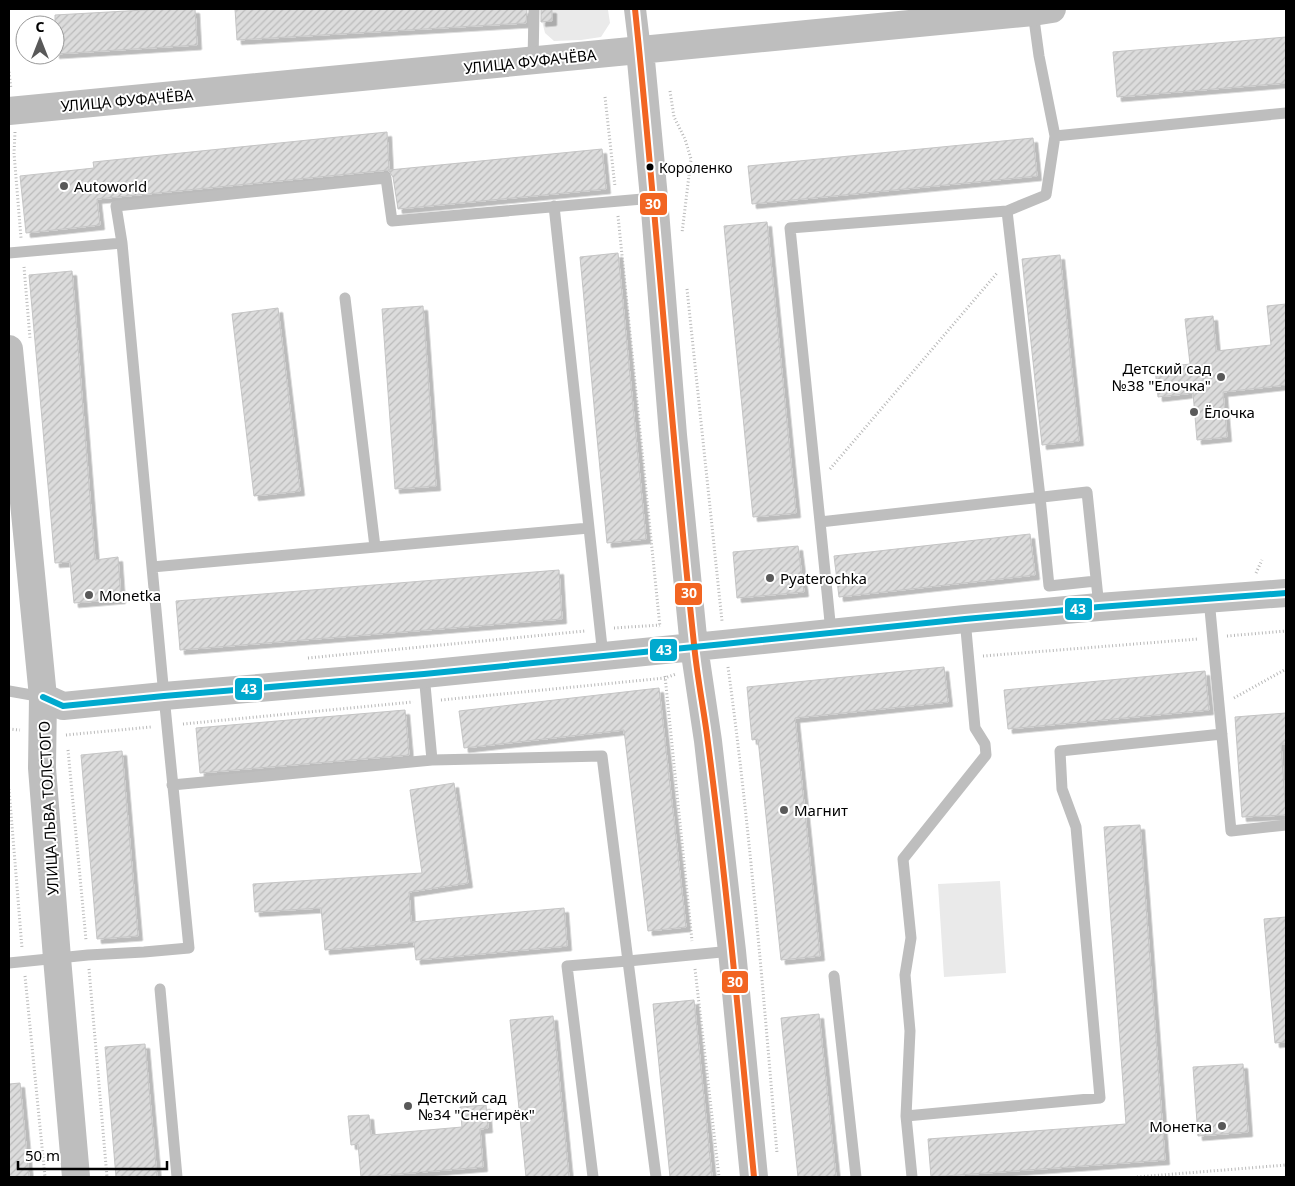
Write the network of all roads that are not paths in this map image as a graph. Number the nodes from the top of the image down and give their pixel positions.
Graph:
1 (534, 9) edge
2 (635, 9) edge
3 (1042, 11) edge
4 (640, 50) junction
5 (533, 62) junction
6 (10, 104) edge
7 (1286, 113) edge
8 (1055, 136) junction
9 (654, 198) junction
10 (554, 206) junction
11 (1007, 211) junction
12 (122, 243) junction
13 (9, 253) edge
14 (345, 298) dead end
15 (9, 349) edge
16 (1040, 496) junction
17 (820, 522) junction
18 (589, 528) junction
19 (375, 548) junction
20 (152, 567) junction
21 (1286, 593) edge
22 (1098, 594) junction
23 (1209, 599) junction
24 (965, 619) junction
25 (831, 632) junction
26 (601, 642) junction
27 (694, 645) junction
28 (424, 674) junction
29 (9, 691) edge
30 (164, 696) junction
31 (43, 697) junction
32 (1222, 734) junction
33 (432, 760) junction
34 (172, 785) junction
35 (1286, 825) edge
36 (732, 951) junction
37 (57, 958) junction
38 (628, 961) junction
39 (9, 963) edge
40 (834, 976) dead end
41 (160, 989) dead end
42 (906, 1116) junction
43 (76, 1177) edge
44 (177, 1177) edge
45 (592, 1177) edge
46 (656, 1177) edge
47 (754, 1177) edge
48 (856, 1177) edge
49 (912, 1177) edge

1 - 5 lane
2 - 4 street
3 - 4 street, УЛИЦА ФУФАЧЁВА
3 - 8 lane
4 - 5 street, УЛИЦА ФУФАЧЁВА
4 - 9 street
5 - 6 street, УЛИЦА ФУФАЧЁВА
7 - 8 lane
8 - 11 lane
9 - 10 lane
9 - 27 street
10 - 12 lane
10 - 18 lane
11 - 16 lane
11 - 17 lane
12 - 13 lane
12 - 20 lane
14 - 19 lane
15 - 31 street, УЛИЦА ЛЬВА ТОЛСТОГО
16 - 17 lane
16 - 22 lane
16 - 22 lane
17 - 25 lane
18 - 19 lane
18 - 26 lane
19 - 20 lane
20 - 30 lane
21 - 23 street
22 - 23 street
22 - 24 street
23 - 32 lane
24 - 25 street
24 - 42 lane
25 - 27 street
26 - 27 street
26 - 28 street
27 - 36 street
28 - 30 street
28 - 33 lane
29 - 31 lane
30 - 31 street
30 - 34 lane
31 - 37 street, УЛИЦА ЛЬВА ТОЛСТОГО
32 - 35 lane
32 - 42 lane
33 - 34 lane
33 - 38 lane
34 - 37 lane
36 - 38 lane
36 - 47 street
37 - 39 lane
37 - 43 street, УЛИЦА ЛЬВА ТОЛСТОГО
38 - 45 lane
38 - 46 lane
40 - 48 lane
41 - 44 lane
42 - 49 lane

